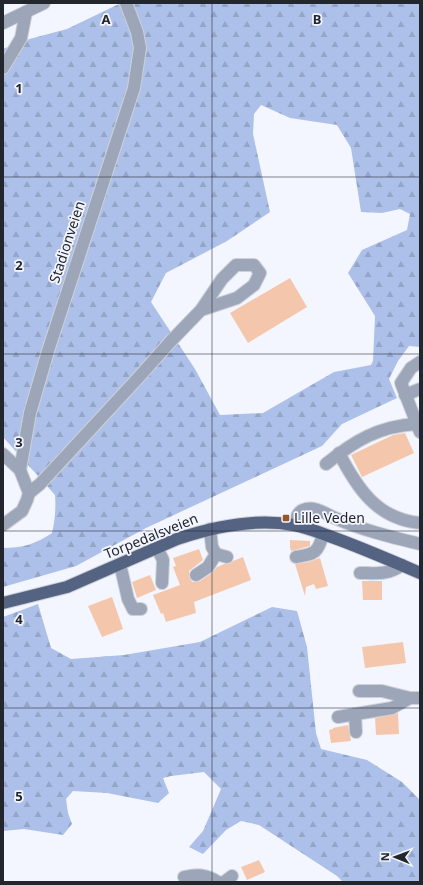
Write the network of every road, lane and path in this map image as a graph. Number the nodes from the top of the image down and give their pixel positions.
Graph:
1 (44, 3) edge
2 (126, 3) edge
3 (26, 12) junction
4 (3, 24) edge
5 (3, 68) edge
6 (201, 310) junction
7 (420, 362) edge
8 (420, 389) edge
9 (405, 395) junction
10 (418, 428) edge
11 (339, 453) junction
12 (3, 454) edge
13 (326, 464) dead end
14 (20, 470) junction
15 (29, 493) junction
16 (420, 523) edge
17 (3, 525) edge
18 (294, 525) junction
19 (210, 529) junction
20 (323, 534) junction
21 (420, 544) edge
22 (157, 548) junction
23 (296, 557) dead end
24 (120, 564) junction
25 (402, 565) junction
26 (360, 573) dead end
27 (420, 573) edge
28 (196, 575) dead end
29 (162, 583) dead end
30 (3, 603) edge
31 (141, 609) dead end
32 (359, 691) dead end
33 (415, 698) edge
34 (355, 714) junction
35 (338, 717) dead end
36 (356, 732) dead end
37 (184, 877) dead end
38 (218, 882) edge

1 - 3 street
2 - 14 street, Stadionveien
3 - 4 street
3 - 5 street
6 - 6 street
6 - 15 street
7 - 9 street
8 - 9 street
9 - 10 street
10 - 11 street
11 - 13 street
11 - 16 street
12 - 14 street
14 - 15 street
15 - 17 street
18 - 19 main road, Torpedalsveien
18 - 20 main road, Torpedalsveien
18 - 21 street
19 - 22 main road, Torpedalsveien
19 - 28 street
20 - 23 street
20 - 25 main road, Torpedalsveien
22 - 24 main road, Torpedalsveien
22 - 29 street
24 - 30 main road, Torpedalsveien
24 - 31 street
25 - 26 street
25 - 27 main road, Torpedalsveien
32 - 33 street
33 - 34 street
34 - 35 street
34 - 36 street
37 - 38 street

